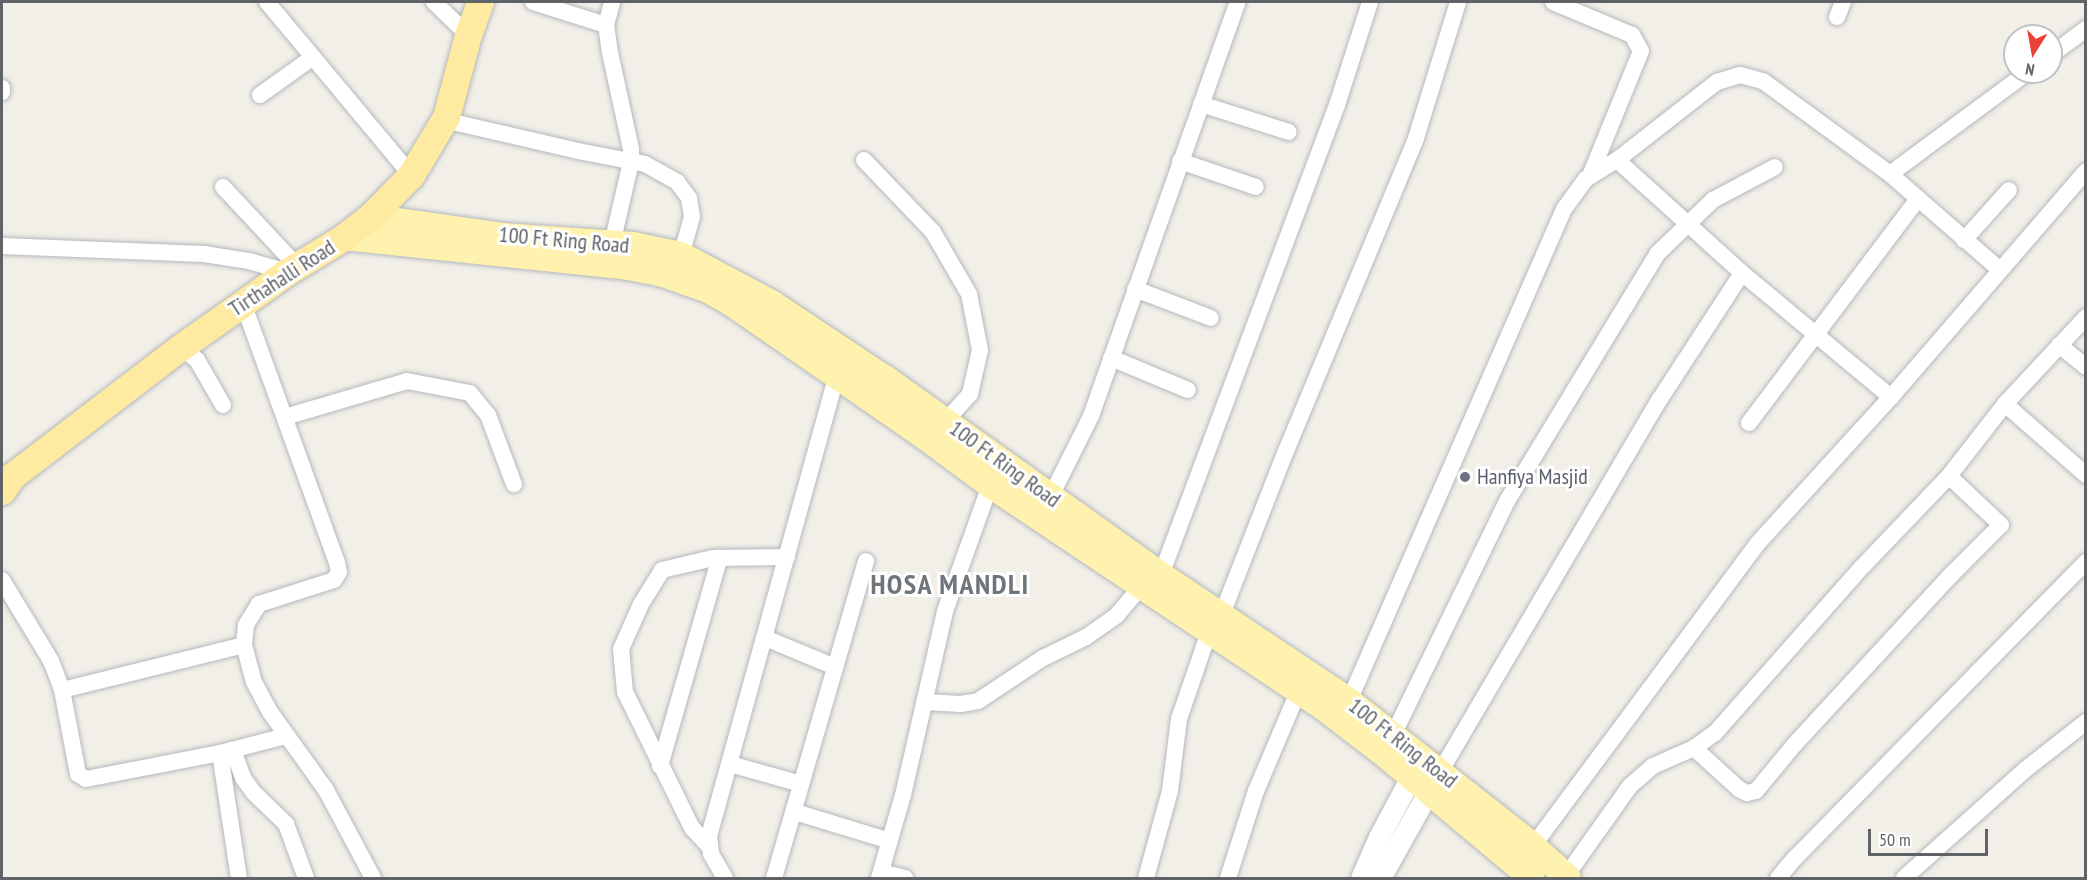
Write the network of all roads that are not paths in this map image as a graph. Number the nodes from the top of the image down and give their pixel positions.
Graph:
1 (267, 2) edge
2 (434, 2) edge
3 (480, 2) edge
4 (533, 2) edge
5 (612, 2) edge
6 (1238, 2) edge
7 (1370, 2) edge
8 (1458, 2) edge
9 (1553, 2) edge
10 (606, 25) junction
11 (2085, 29) edge
12 (468, 35) junction
13 (2063, 46) edge
14 (313, 57) junction
15 (2012, 84) edge
16 (260, 95) dead end
17 (1201, 104) junction
18 (444, 120) junction
19 (1289, 132) dead end
20 (864, 160) dead end
21 (1180, 160) junction
22 (1617, 160) junction
23 (631, 162) junction
24 (1775, 167) dead end
25 (2085, 171) edge
26 (1890, 174) junction
27 (411, 175) junction
28 (1590, 176) junction
29 (223, 187) dead end
30 (1256, 187) dead end
31 (2009, 190) dead end
32 (1918, 199) junction
33 (370, 217) junction
34 (1686, 224) junction
35 (344, 237) junction
36 (1964, 240) junction
37 (612, 244) junction
38 (2, 246) edge
39 (681, 255) junction
40 (292, 269) junction
41 (2000, 270) junction
42 (1742, 273) junction
43 (1135, 289) junction
44 (243, 303) junction
45 (2085, 317) edge
46 (1211, 318) dead end
47 (1815, 333) junction
48 (2059, 345) junction
49 (181, 346) junction
50 (1111, 358) junction
51 (2085, 367) edge
52 (837, 376) junction
53 (1188, 390) dead end
54 (1892, 397) junction
55 (2005, 404) junction
56 (223, 405) dead end
57 (285, 417) junction
58 (946, 421) junction
59 (1749, 423) dead end
60 (2085, 475) edge
61 (1949, 476) junction
62 (5, 482) edge
63 (514, 484) dead end
64 (990, 485) junction
65 (1051, 496) junction
66 (720, 557) junction
67 (787, 557) junction
68 (866, 561) dead end
69 (2085, 562) edge
70 (2, 580) edge
71 (1151, 580) junction
72 (1216, 623) junction
73 (765, 638) junction
74 (244, 645) junction
75 (835, 668) junction
76 (62, 690) junction
77 (1298, 692) junction
78 (1349, 700) junction
79 (924, 702) junction
80 (2085, 722) edge
81 (1393, 735) junction
82 (286, 736) junction
83 (1694, 748) junction
84 (226, 751) junction
85 (730, 764) junction
86 (660, 766) junction
87 (1425, 774) junction
88 (801, 784) junction
89 (795, 812) junction
90 (890, 841) junction
91 (708, 845) junction
92 (1533, 846) junction
93 (880, 875) edge
94 (1567, 877) edge
95 (239, 879) edge
96 (306, 879) edge
97 (373, 879) edge
98 (725, 879) edge
99 (774, 879) edge
100 (905, 879) edge
101 (1146, 879) edge
102 (1228, 879) edge
103 (1361, 879) edge
104 (1380, 879) edge
105 (1532, 879) edge
106 (1778, 879) edge
107 (1904, 879) edge

1 - 14 street
2 - 12 street
3 - 12 highway, Tirthahalli Road
4 - 10 street
5 - 10 street
6 - 17 street
7 - 71 street
8 - 72 street
9 - 28 street
10 - 23 street
11 - 13 street
12 - 18 highway, Tirthahalli Road
14 - 16 street
14 - 27 street
15 - 26 street
17 - 19 street
17 - 21 street
18 - 23 street
18 - 27 highway, Tirthahalli Road
20 - 58 street
21 - 30 street
21 - 43 street
22 - 26 street
22 - 28 street
22 - 34 street
23 - 37 street
23 - 39 street
24 - 34 street
25 - 41 street
26 - 32 street
27 - 33 highway, Tirthahalli Road
28 - 78 street
29 - 40 street
31 - 36 street
32 - 36 street
32 - 47 street
33 - 35 highway, Tirthahalli Road
33 - 37 main road, 100 Ft Ring Road
34 - 42 street
34 - 81 street
35 - 40 highway, Tirthahalli Road
35 - 52 main road, 100 Ft Ring Road
36 - 41 street
37 - 39 main road, 100 Ft Ring Road
38 - 40 street
39 - 58 main road, 100 Ft Ring Road
40 - 44 highway, Tirthahalli Road
41 - 54 street
42 - 47 street
42 - 87 street
43 - 46 street
43 - 50 street
44 - 49 highway, Tirthahalli Road
44 - 57 street
45 - 48 street
47 - 54 street
47 - 59 street
48 - 51 street
48 - 55 street
49 - 56 street
49 - 62 highway, Tirthahalli Road
50 - 53 street
50 - 65 street
52 - 64 main road, 100 Ft Ring Road
52 - 67 street
54 - 92 street
55 - 60 street
55 - 61 street
57 - 63 street
57 - 74 street
58 - 65 main road, 100 Ft Ring Road
61 - 83 street
61 - 83 street
64 - 71 main road, 100 Ft Ring Road
64 - 79 street
65 - 71 main road, 100 Ft Ring Road
66 - 67 street
66 - 86 street
66 - 86 street
67 - 73 street
68 - 75 street
69 - 106 street
70 - 76 street
71 - 72 main road, 100 Ft Ring Road
71 - 79 street
72 - 77 main road, 100 Ft Ring Road
72 - 78 main road, 100 Ft Ring Road
72 - 101 street
73 - 75 street
73 - 85 street
74 - 76 street
74 - 82 street
75 - 88 street
76 - 84 street
77 - 87 main road, 100 Ft Ring Road
77 - 102 street
78 - 81 main road, 100 Ft Ring Road
79 - 90 street
80 - 107 street
81 - 87 main road, 100 Ft Ring Road
82 - 84 street
82 - 97 street
83 - 94 street
84 - 95 street
84 - 96 street
85 - 88 street
85 - 91 street
86 - 91 street
87 - 92 main road, 100 Ft Ring Road
87 - 103 street
87 - 104 street
87 - 105 main road, 100 Ft Ring Road
88 - 89 street
89 - 90 street
89 - 99 street
90 - 93 street
91 - 98 street
92 - 94 main road, 100 Ft Ring Road
93 - 100 street

